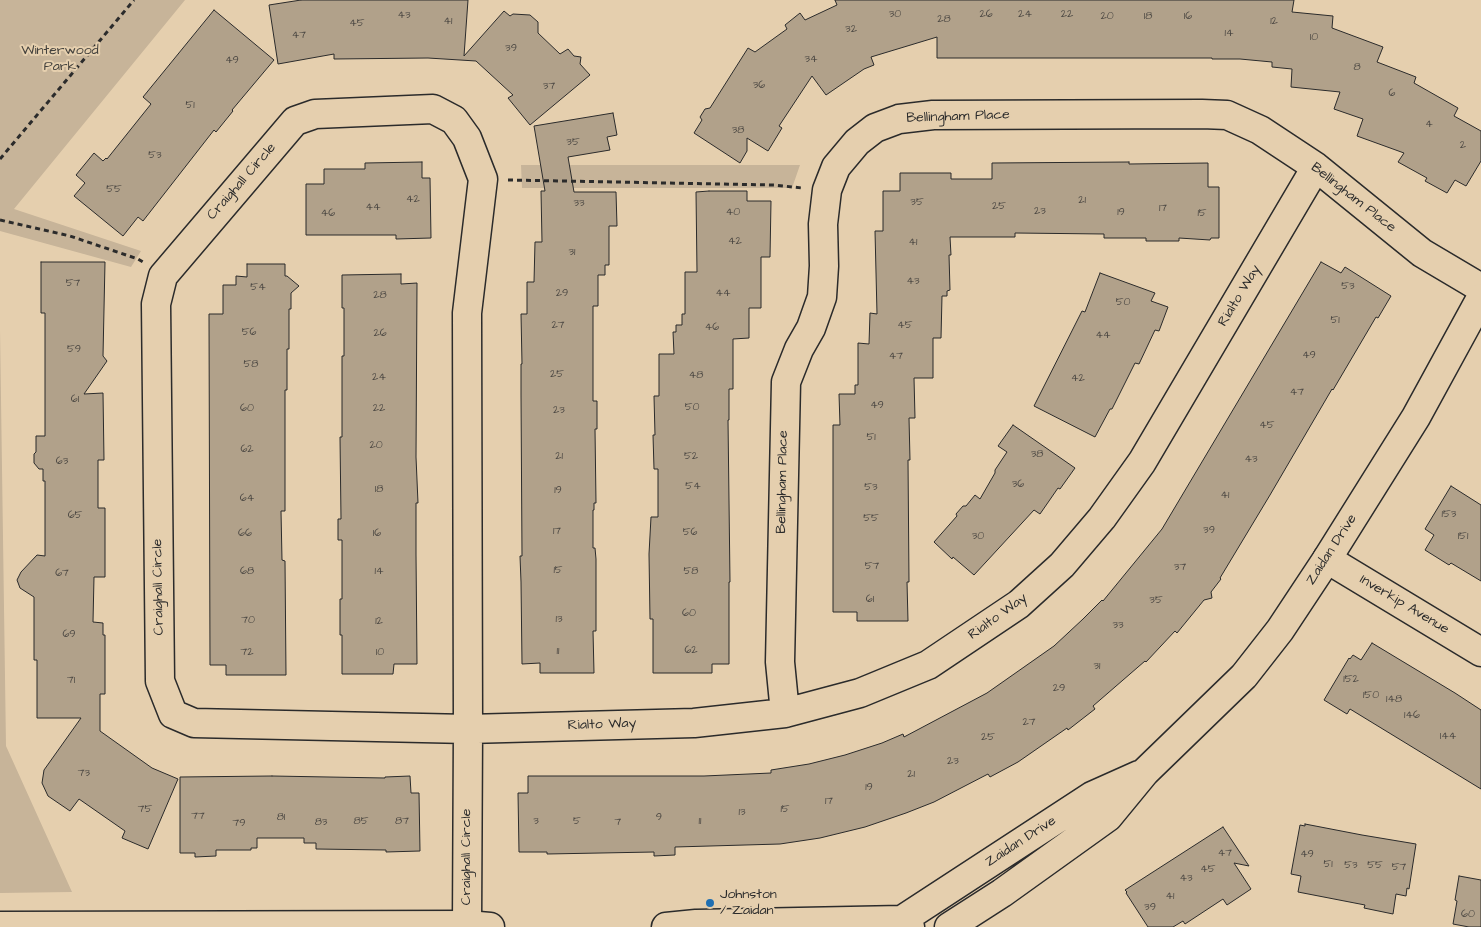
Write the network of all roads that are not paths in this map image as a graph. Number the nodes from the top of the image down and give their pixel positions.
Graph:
1 (1316, 168) junction
2 (1481, 288) edge
3 (1481, 298) edge
4 (1327, 559) junction
5 (1481, 652) edge
6 (785, 714) junction
7 (468, 729) junction
8 (1145, 772) junction
9 (904, 925) edge
10 (0, 926) edge
11 (278, 926) edge
12 (478, 926) edge
13 (666, 927) edge
14 (949, 927) edge

1 - 2 street, Bellingham Place
1 - 6 street, Rialto Way
1 - 6 street, Bellingham Place
3 - 4 street, Zaidan Drive
4 - 5 street, Inverkip Avenue
4 - 8 street, Zaidan Drive
6 - 7 street, Rialto Way
7 - 7 street, Craighall Circle
7 - 12 street, Craighall Circle
8 - 9 street, Zaidan Drive
8 - 14 street, Zaidan Drive
9 - 13 street
10 - 11 street
11 - 12 street

